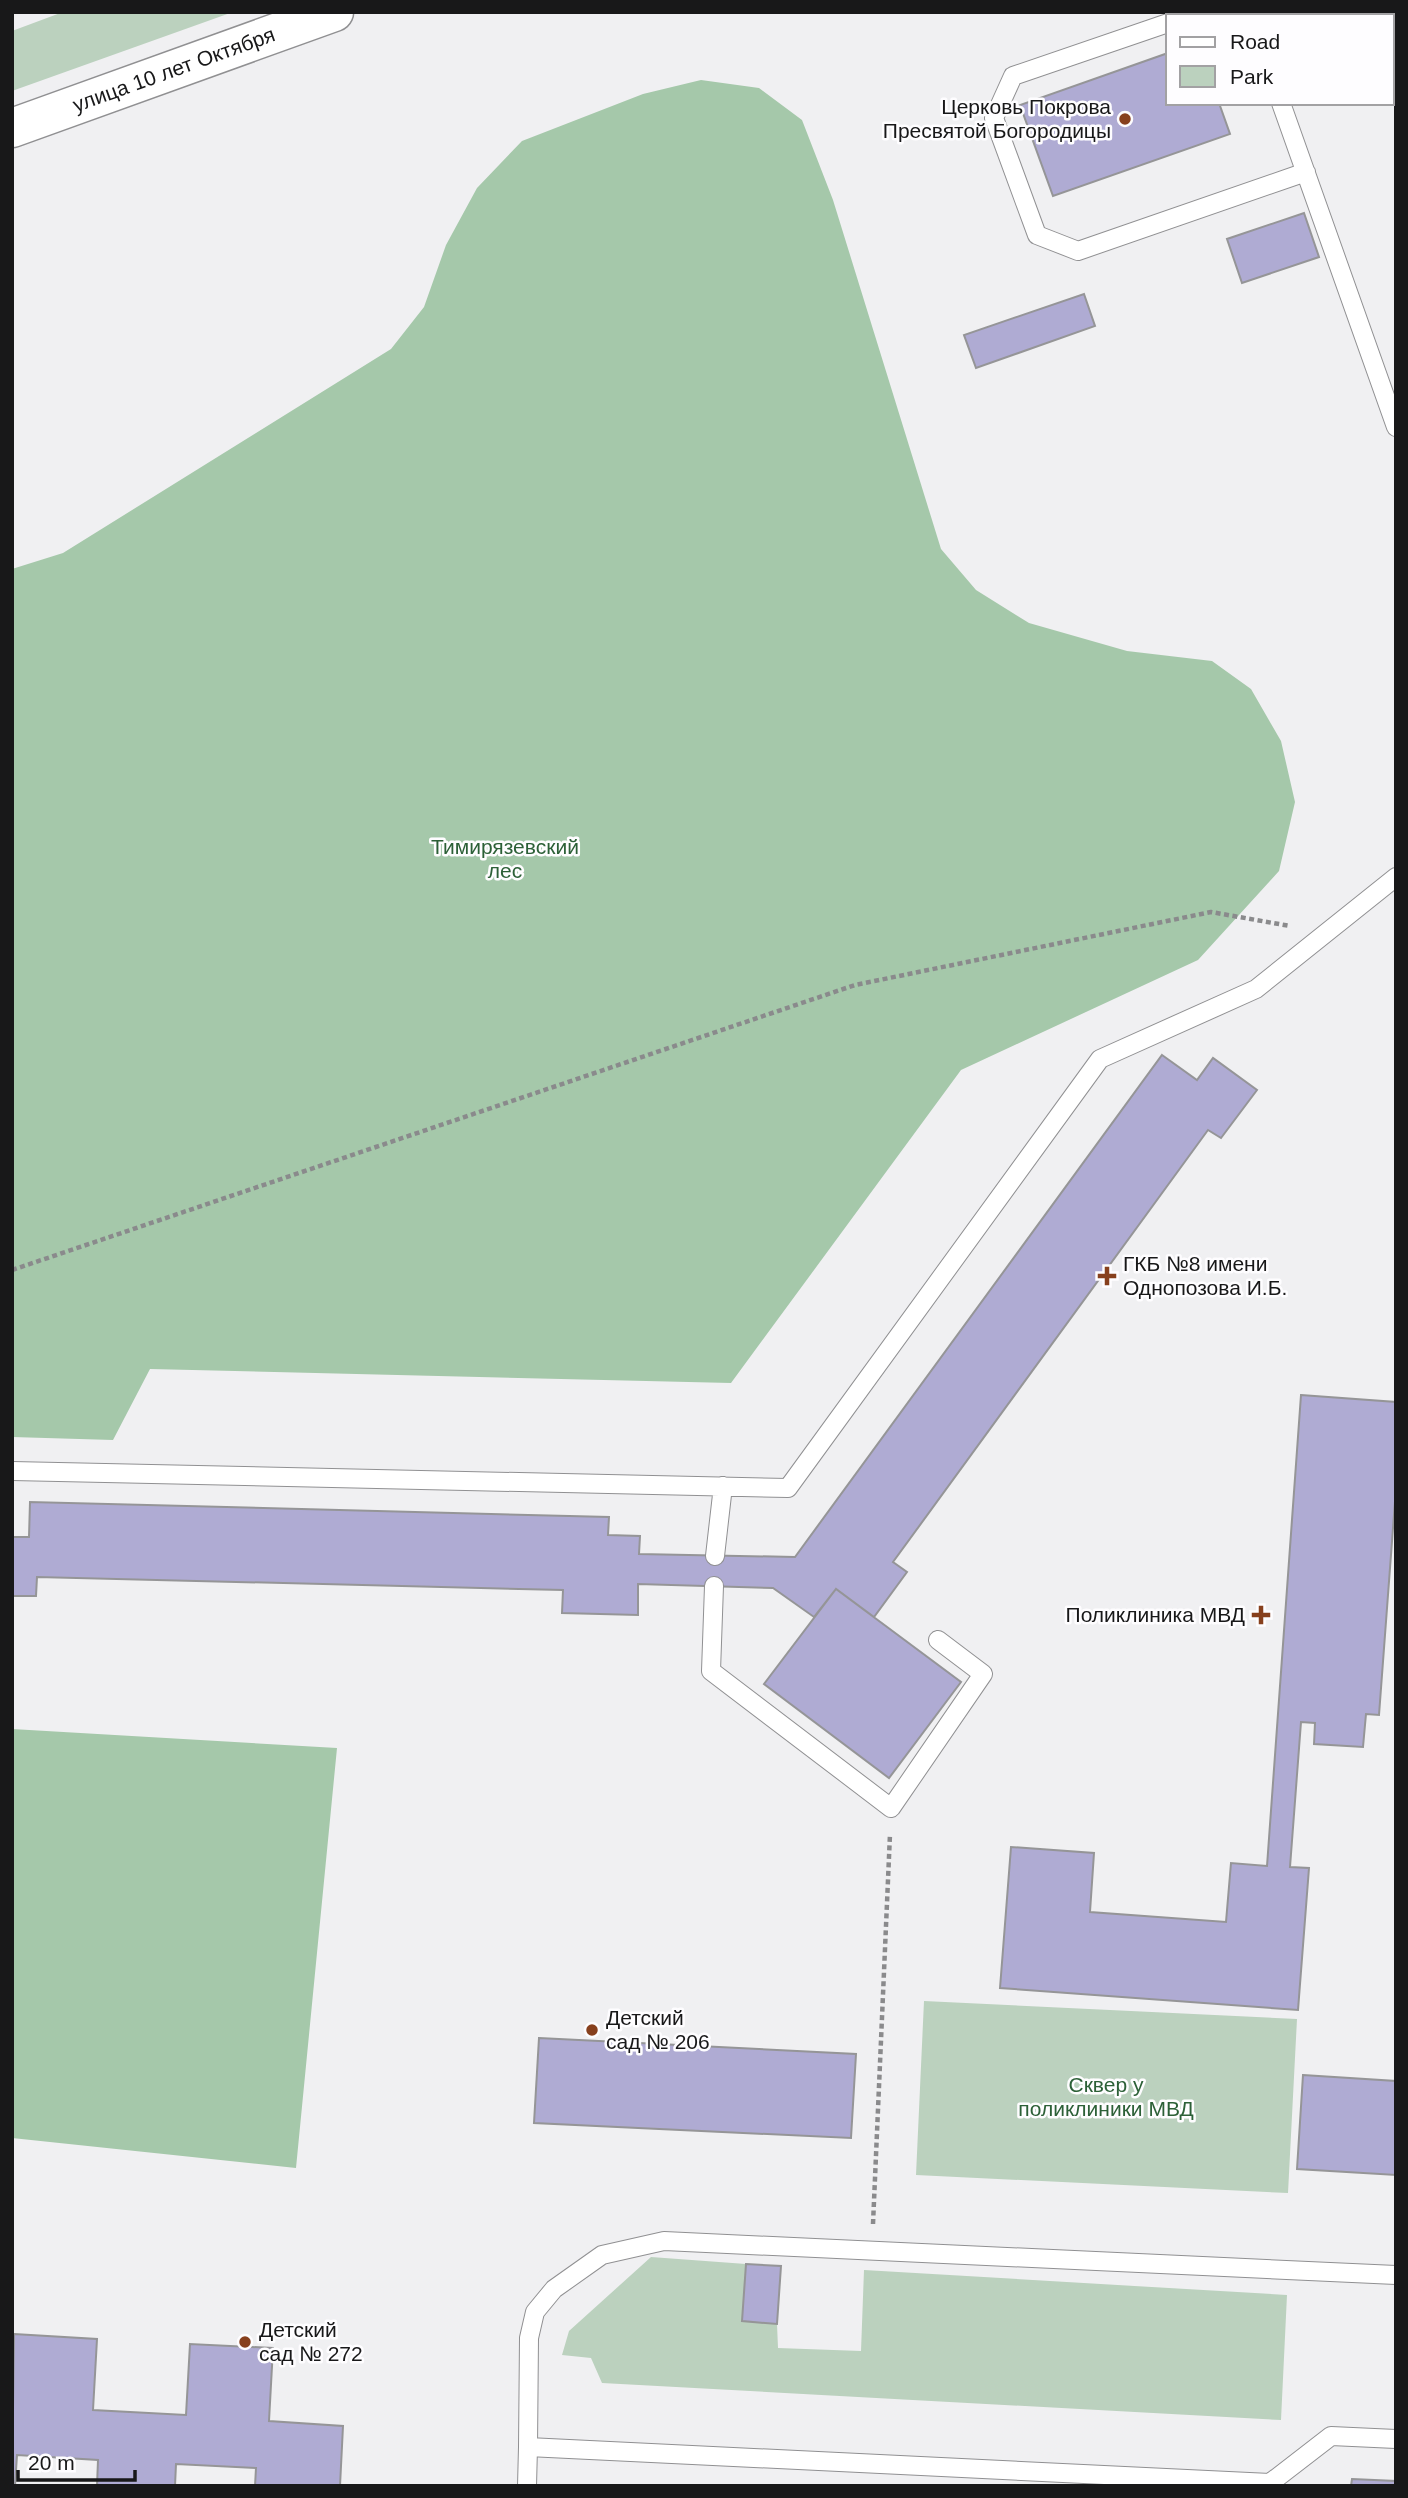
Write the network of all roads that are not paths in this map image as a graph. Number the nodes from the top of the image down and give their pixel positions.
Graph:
1 (334, 12) edge
2 (1166, 24) edge
3 (1282, 105) edge
4 (12, 128) edge
5 (1307, 172) junction
6 (1396, 427) edge
7 (1396, 877) edge
8 (12, 1471) edge
9 (723, 1486) junction
10 (715, 1556) dead end
11 (714, 1586) dead end
12 (938, 1640) dead end
13 (1396, 2275) edge
14 (1396, 2439) edge
15 (528, 2447) junction
16 (527, 2486) edge

1 - 4 main road, улица 10 лет Октября
2 - 5 lane
3 - 5 lane
5 - 6 lane
7 - 9 lane
8 - 9 lane
9 - 10 lane
11 - 12 lane
13 - 15 lane
14 - 15 lane
15 - 16 lane

